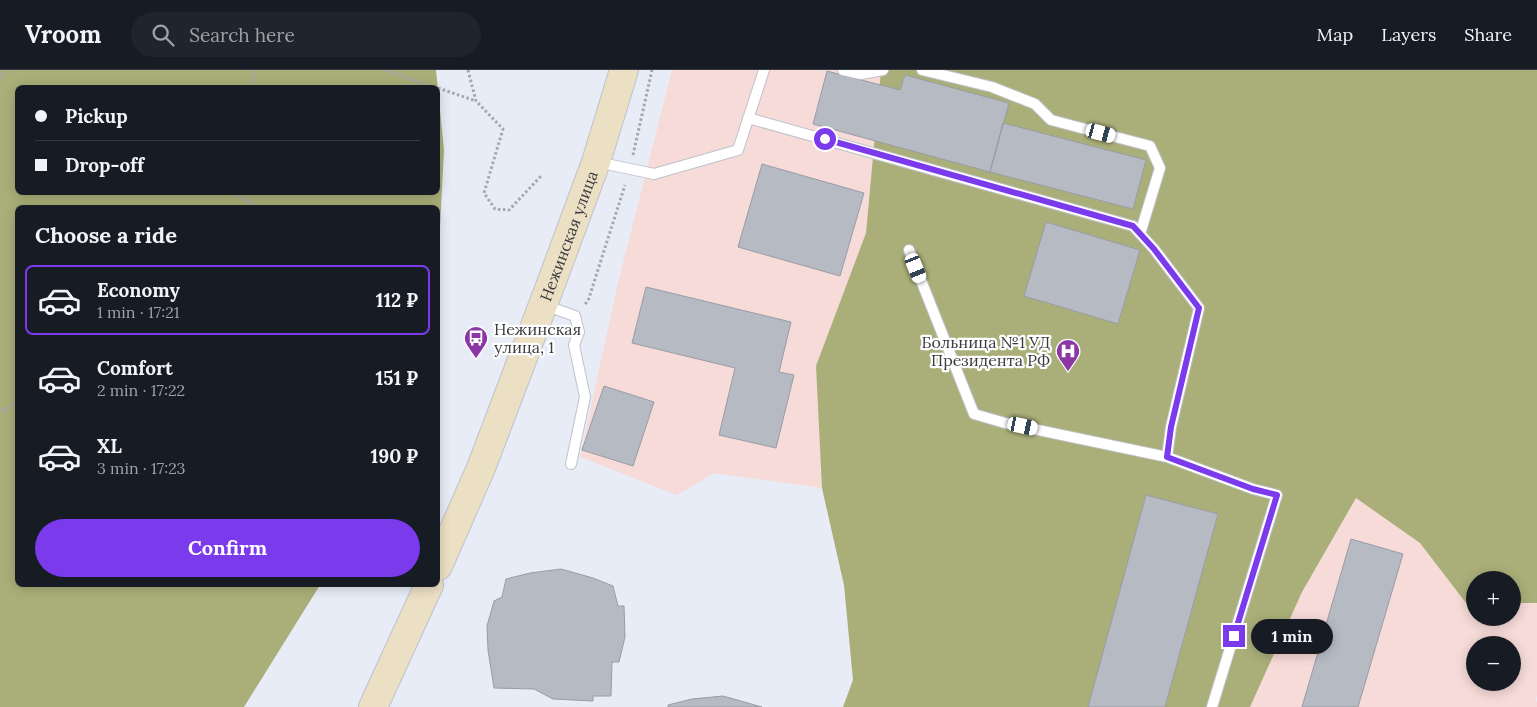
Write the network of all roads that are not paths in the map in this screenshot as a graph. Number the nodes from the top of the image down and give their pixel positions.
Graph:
1 (624, 70) edge
2 (764, 70) edge
3 (843, 70) edge
4 (883, 70) edge
5 (922, 70) edge
6 (748, 118) junction
7 (596, 162) junction
8 (1140, 234) junction
9 (909, 250) dead end
10 (543, 304) junction
11 (1167, 457) junction
12 (570, 464) dead end
13 (440, 561) edge
14 (428, 587) edge
15 (373, 707) edge
16 (1212, 707) edge

1 - 7 street, Нежинская улица
2 - 6 lane
3 - 4 lane
5 - 8 lane
6 - 7 lane
6 - 8 lane
7 - 10 street, Нежинская улица
8 - 11 lane
9 - 11 lane
10 - 12 lane
10 - 13 street, Нежинская улица
11 - 16 lane
14 - 15 street

